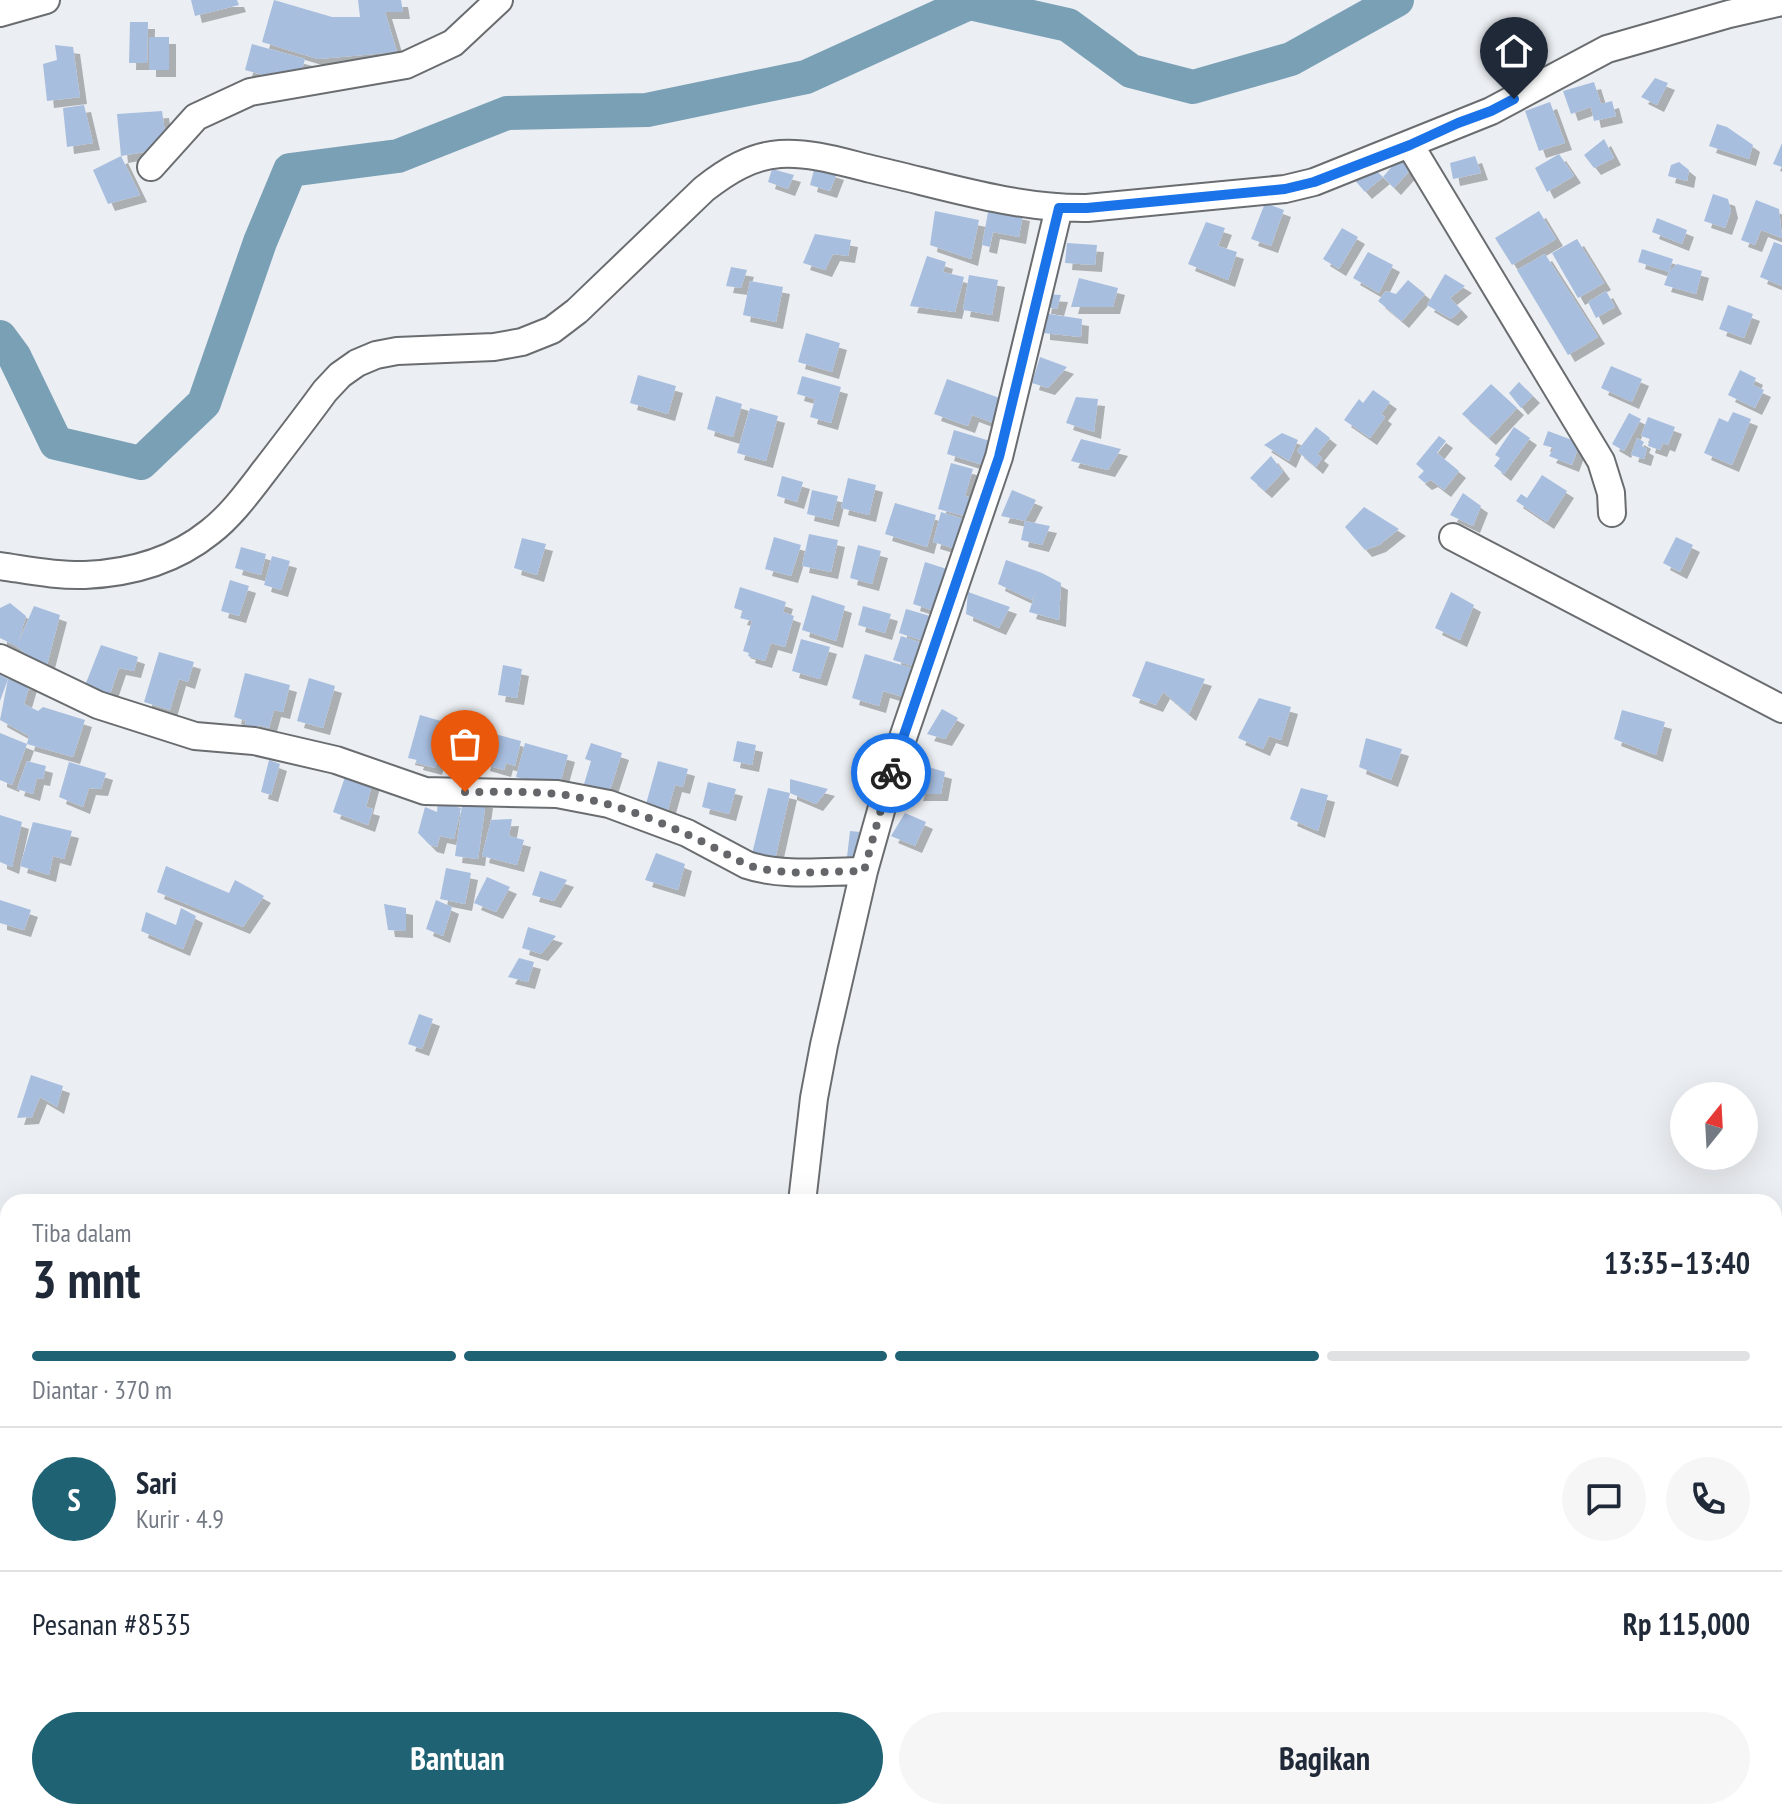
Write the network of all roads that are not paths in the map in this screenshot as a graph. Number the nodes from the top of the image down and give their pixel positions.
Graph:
1 (46, 0) edge
2 (499, 0) edge
3 (1782, 2) edge
4 (0, 13) edge
5 (1410, 145) junction
6 (151, 167) dead end
7 (1059, 208) junction
8 (1612, 513) dead end
9 (1453, 537) dead end
10 (0, 566) edge
11 (0, 658) edge
12 (1782, 709) edge
13 (864, 871) junction
14 (803, 1194) edge

1 - 4 street
2 - 6 street
3 - 5 street
5 - 7 street
5 - 8 street
7 - 10 street
7 - 13 street
9 - 12 street
11 - 13 street
13 - 14 street

